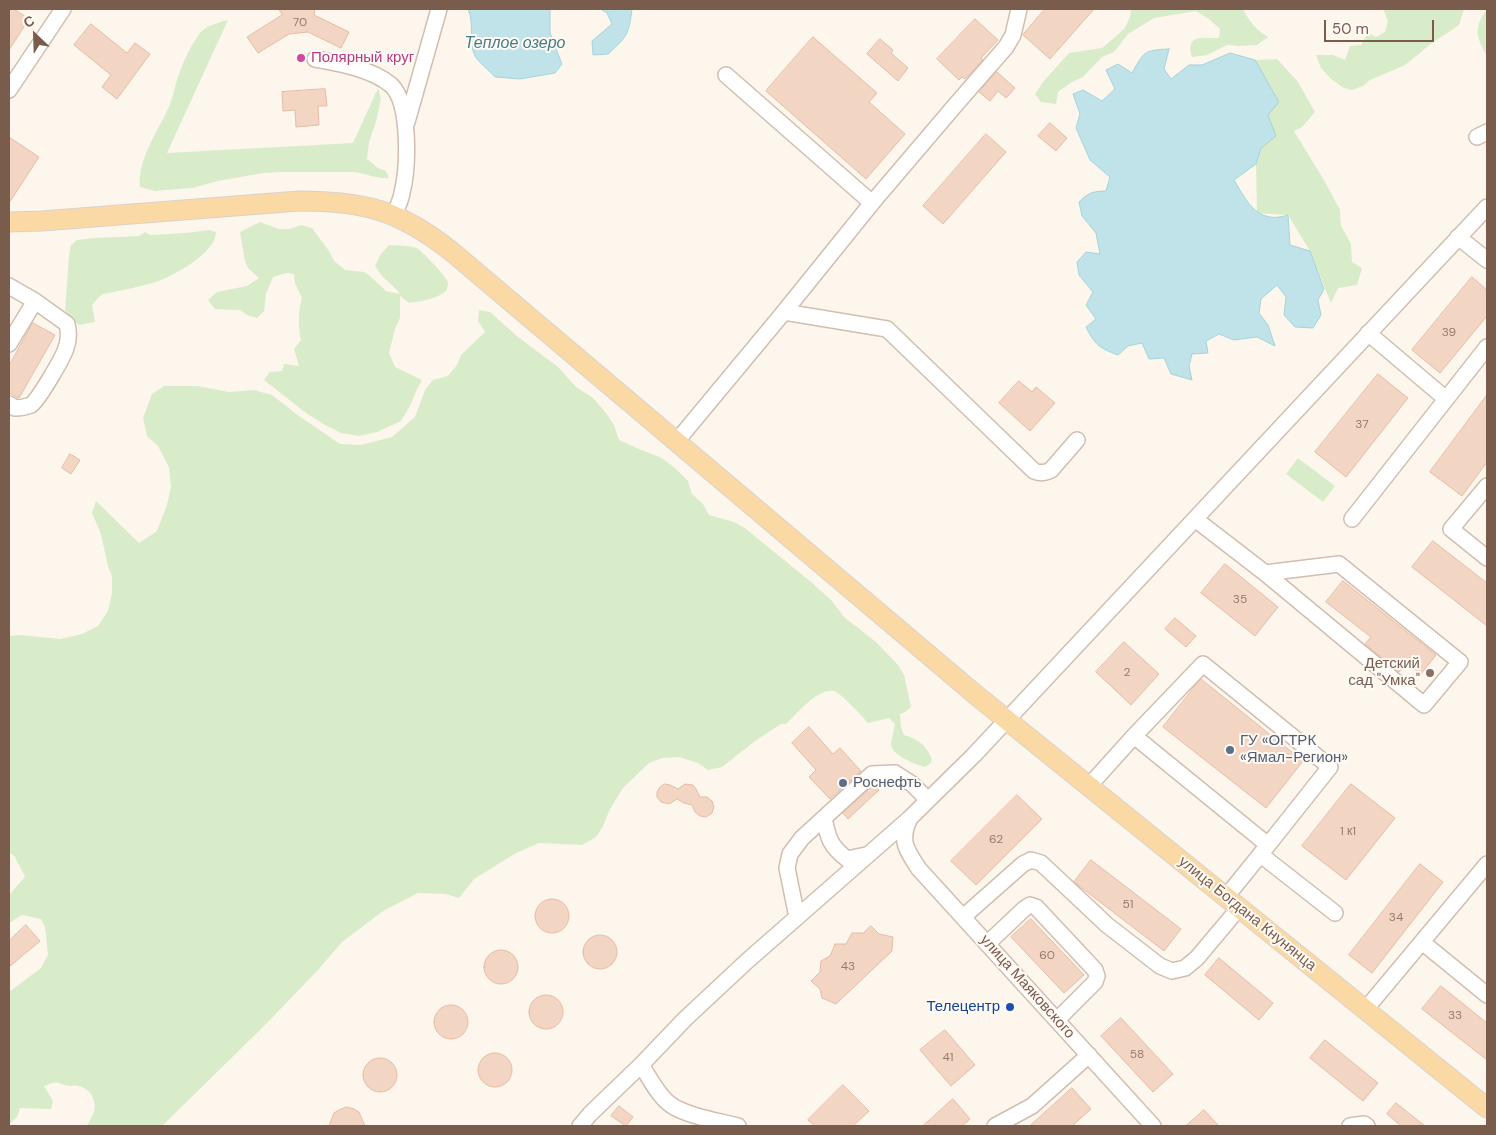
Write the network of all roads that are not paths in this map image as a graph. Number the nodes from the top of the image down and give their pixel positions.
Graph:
1 (63, 9) edge
2 (439, 9) edge
3 (1019, 9) edge
4 (315, 59) dead end
5 (726, 75) dead end
6 (9, 90) edge
7 (406, 126) junction
8 (872, 204) junction
9 (1487, 207) edge
10 (394, 214) junction
11 (9, 222) edge
12 (1458, 237) junction
13 (1487, 260) edge
14 (9, 286) edge
15 (35, 301) junction
16 (784, 312) junction
17 (1368, 333) junction
18 (9, 344) edge
19 (1487, 347) edge
20 (1446, 399) junction
21 (9, 404) edge
22 (1077, 440) dead end
23 (676, 442) junction
24 (1487, 486) edge
25 (1194, 519) junction
26 (1352, 519) dead end
27 (1487, 558) edge
28 (1265, 573) junction
29 (1006, 720) junction
30 (1134, 736) junction
31 (1089, 786) junction
32 (928, 800) junction
33 (824, 818) junction
34 (910, 818) junction
35 (1264, 850) junction
36 (867, 855) junction
37 (1487, 864) edge
38 (1233, 903) junction
39 (1335, 913) dead end
40 (963, 917) junction
41 (797, 918) junction
42 (1422, 942) junction
43 (987, 944) junction
44 (1487, 995) edge
45 (1365, 1010) junction
46 (1057, 1020) junction
47 (1088, 1055) junction
48 (641, 1065) junction
49 (1487, 1108) edge
50 (580, 1126) edge
51 (738, 1126) edge
52 (995, 1126) edge
53 (1153, 1126) edge
54 (1350, 1126) edge
55 (1367, 1126) edge

1 - 6 street
2 - 7 street
3 - 8 street
4 - 7 street
5 - 8 street
7 - 10 street
8 - 16 street
9 - 12 street
10 - 11 main road, улица Богдана Кнунянца
10 - 23 main road, улица Богдана Кнунянца
12 - 13 street
12 - 17 street
14 - 15 street
15 - 18 street
15 - 21 street
16 - 22 street
16 - 23 street
17 - 20 street
17 - 25 street
19 - 20 street
20 - 26 street
23 - 29 main road, улица Богдана Кнунянца
24 - 27 street
25 - 28 street
25 - 29 street
28 - 28 street
29 - 31 main road, улица Богдана Кнунянца
29 - 32 street
30 - 31 street
30 - 35 street
30 - 35 street
31 - 38 main road, улица Богдана Кнунянца
32 - 33 street
32 - 34 street
33 - 36 street
33 - 41 street
34 - 36 street
34 - 40 street, улица Маяковского
35 - 38 street
35 - 39 street
36 - 41 street
37 - 42 street
38 - 40 street
38 - 45 main road, улица Богдана Кнунянца
40 - 43 street, улица Маяковского
41 - 48 street
42 - 44 street
42 - 45 street
43 - 46 street, улица Маяковского
43 - 46 street
45 - 49 main road, улица Богдана Кнунянца
46 - 47 street, улица Маяковского
47 - 52 street
47 - 53 street, улица Маяковского
48 - 50 street
48 - 51 street
54 - 55 street

